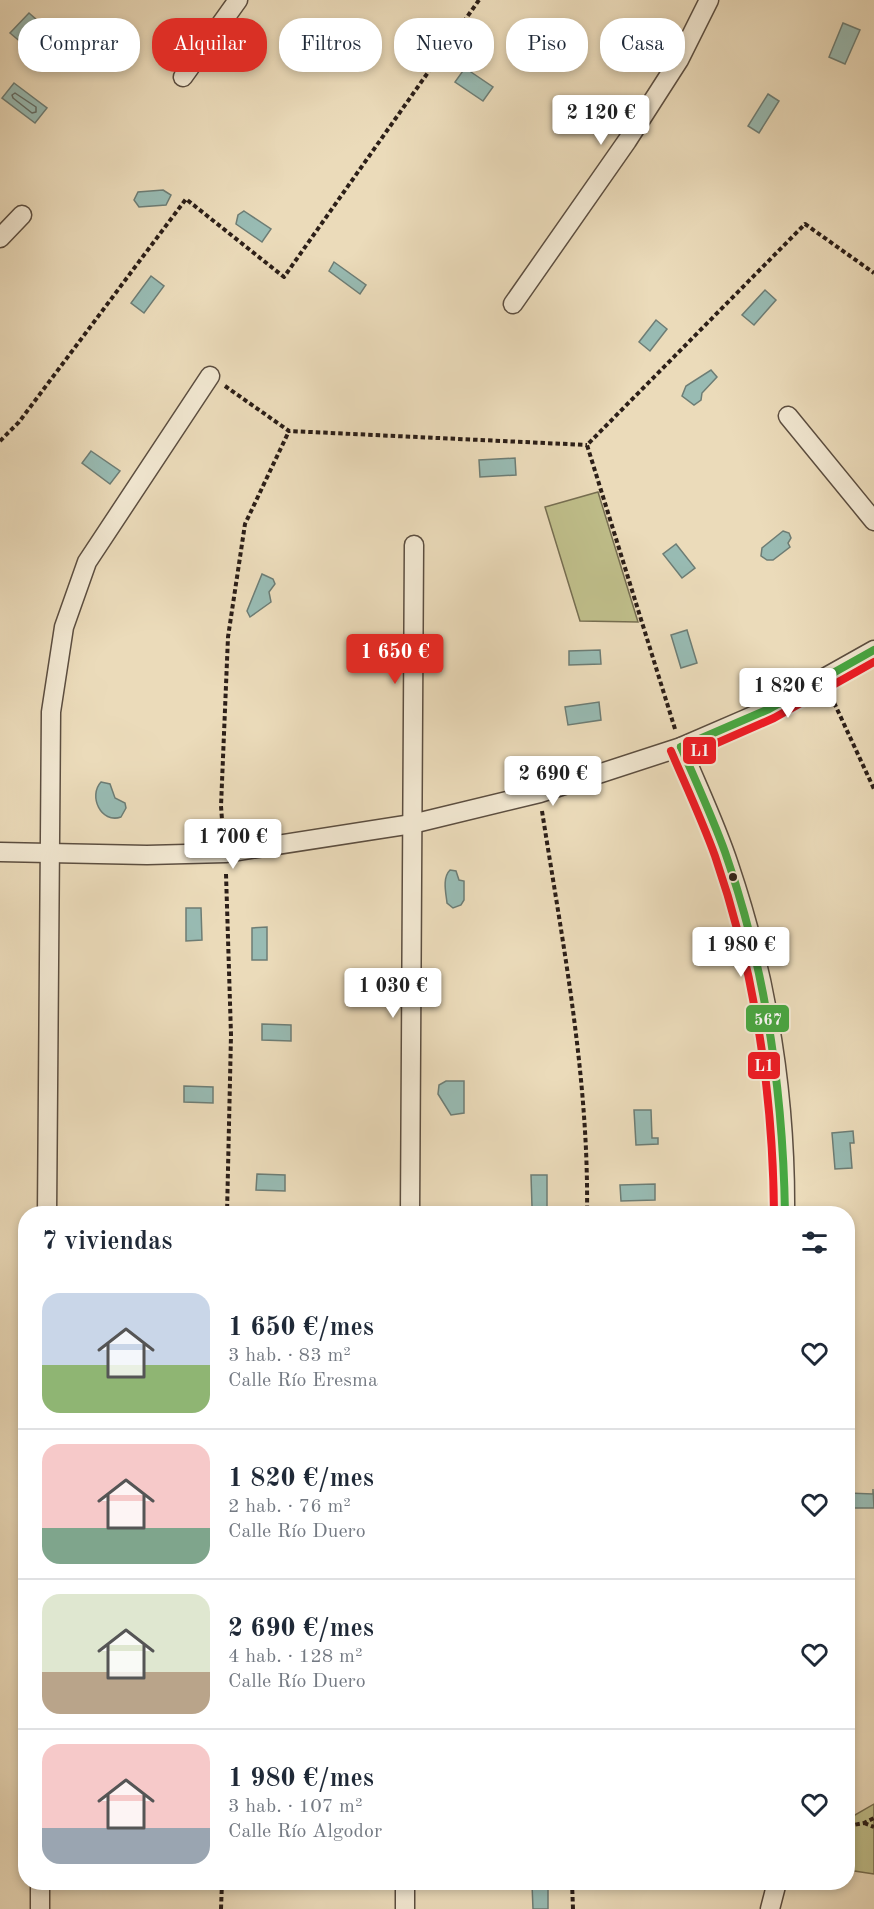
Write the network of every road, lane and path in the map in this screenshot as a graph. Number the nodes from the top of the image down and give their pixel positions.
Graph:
1 (238, 0) edge
2 (479, 0) edge
3 (709, 0) edge
4 (183, 77) dead end
5 (22, 215) dead end
6 (0, 238) edge
7 (874, 273) edge
8 (513, 304) dead end
9 (210, 376) joint
10 (788, 416) dead end
11 (289, 431) junction
12 (0, 441) edge
13 (587, 445) junction
14 (874, 521) edge
15 (245, 524) dead end
16 (414, 545) dead end
17 (874, 650) edge
18 (824, 679) junction
19 (681, 747) junction
20 (874, 789) edge
21 (540, 793) junction
22 (412, 824) junction
23 (0, 852) edge
24 (50, 854) junction
25 (46, 1206) edge
26 (410, 1206) edge
27 (587, 1206) edge
28 (785, 1206) edge
29 (874, 1818) edge
30 (864, 1823) junction
31 (855, 1825) edge
32 (874, 1827) edge
33 (40, 1890) edge
34 (222, 1890) edge
35 (405, 1890) edge
36 (572, 1890) edge
37 (775, 1890) edge
38 (40, 1909) edge
39 (221, 1909) edge
40 (405, 1909) edge
41 (573, 1909) edge
42 (770, 1909) edge

1 - 4 street
2 - 12 path
3 - 8 street
5 - 6 street
7 - 13 path
9 - 11 path
9 - 24 street
10 - 14 street
11 - 13 path
11 - 15 path
13 - 19 path
16 - 22 street
17 - 18 street
18 - 19 street
18 - 20 path
19 - 21 street
19 - 28 street
21 - 22 street
21 - 27 path
22 - 24 street
22 - 26 street
23 - 24 street
24 - 25 street
29 - 30 path
30 - 31 path
30 - 32 path
33 - 38 street
34 - 39 path
35 - 40 street
36 - 41 path
37 - 42 street

